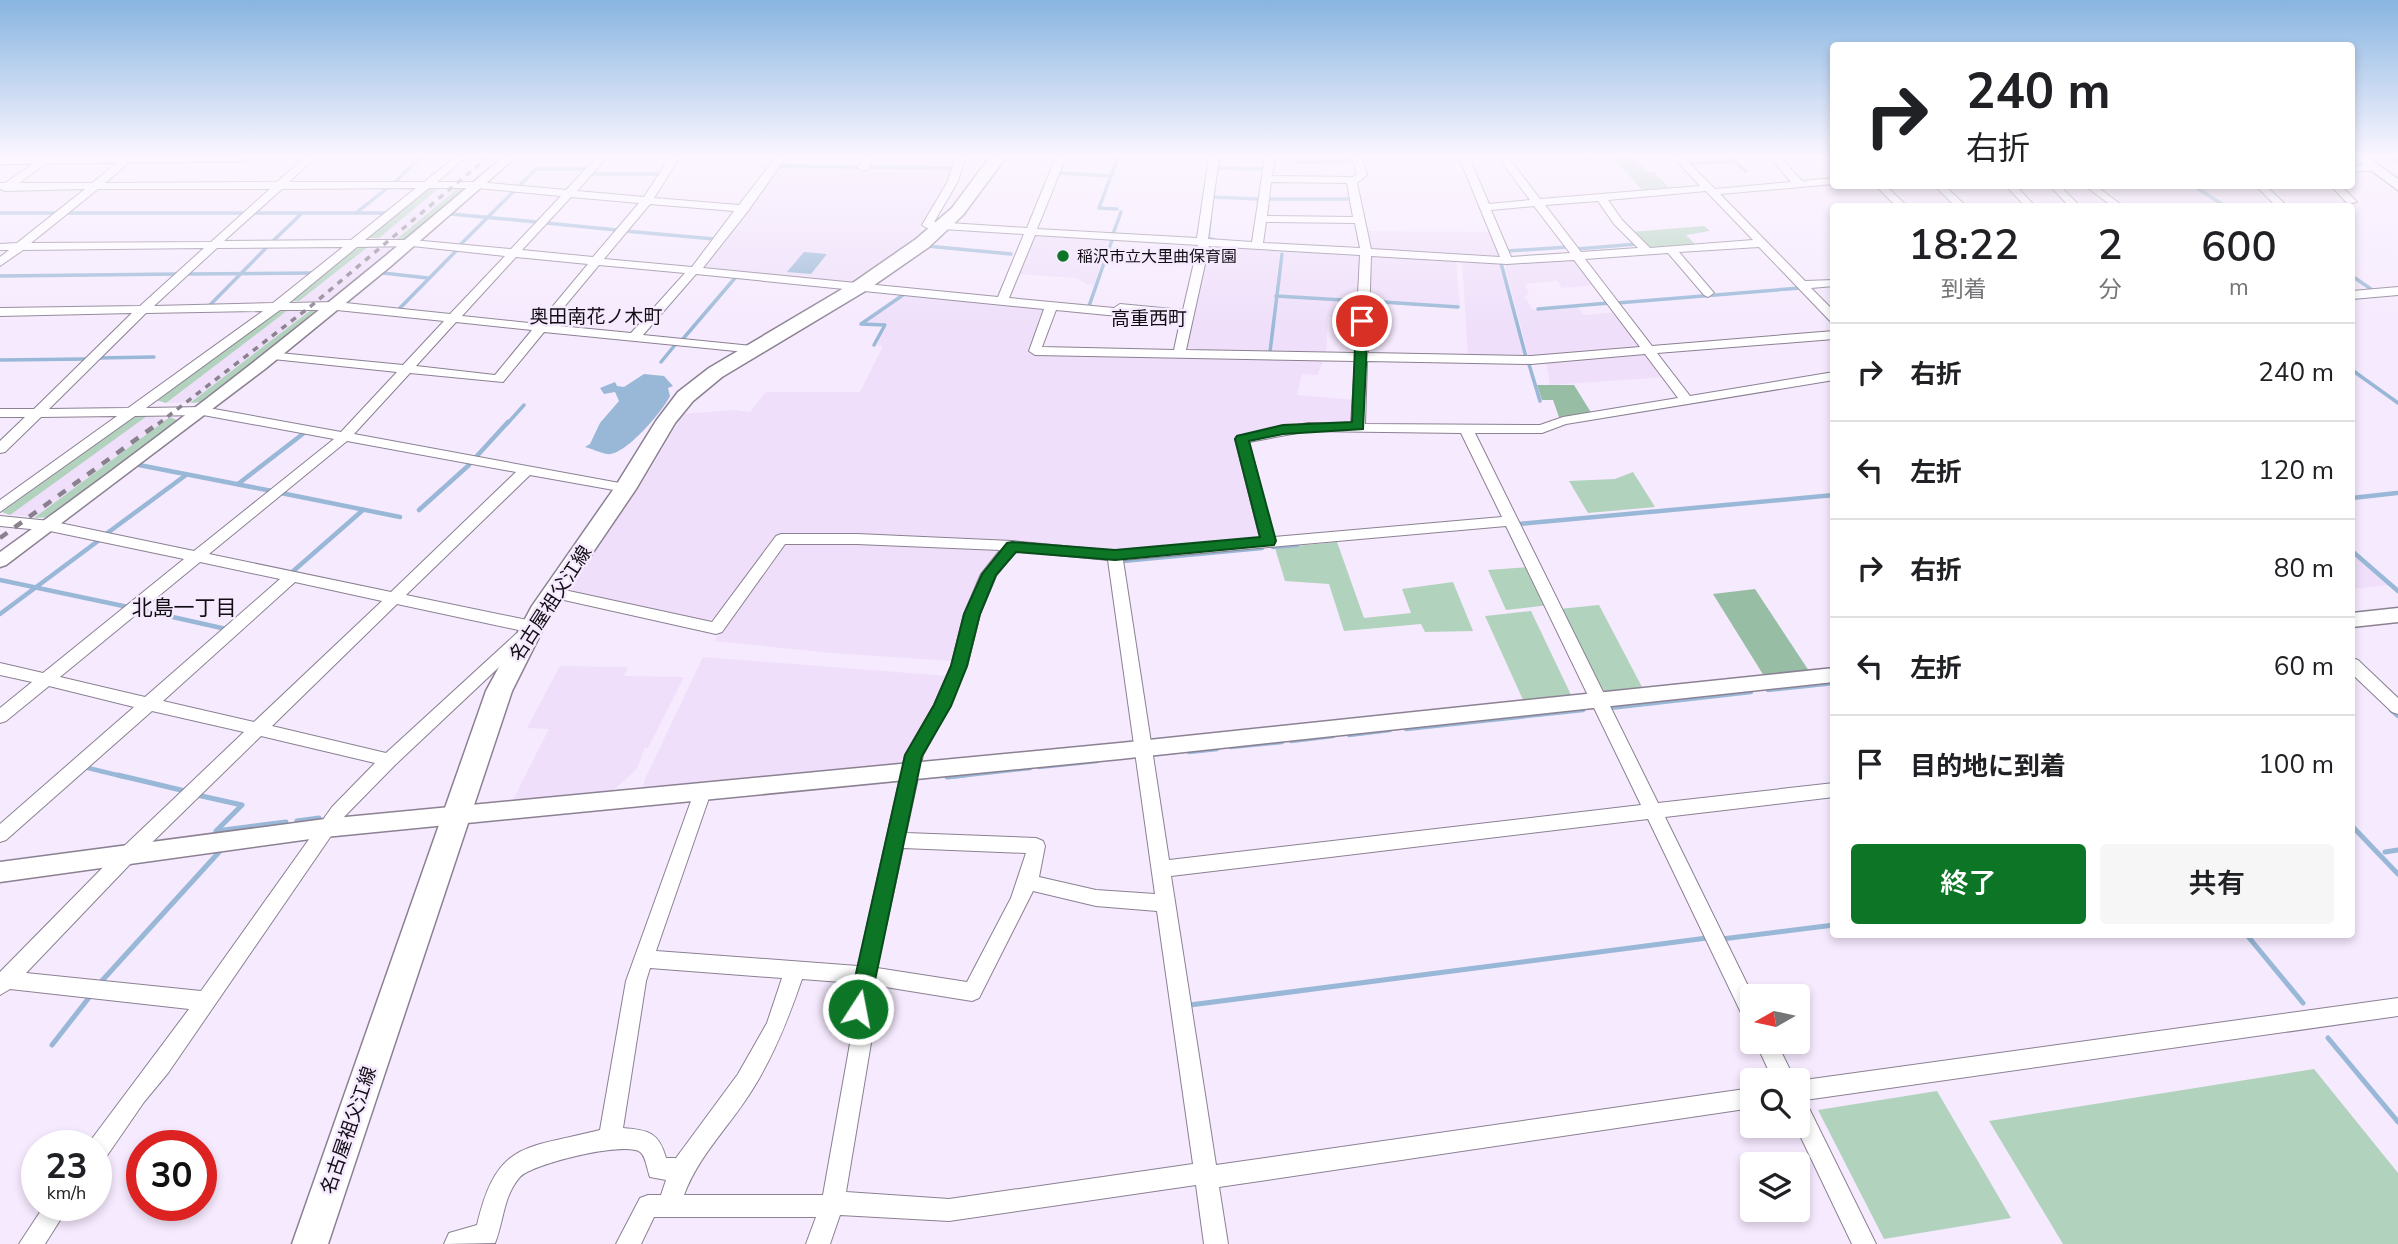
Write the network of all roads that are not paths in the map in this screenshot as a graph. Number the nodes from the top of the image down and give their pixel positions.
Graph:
1 (59, 215) edge
2 (247, 215) edge
3 (391, 215) edge
4 (444, 215) edge
5 (549, 215) edge
6 (634, 215) edge
7 (739, 215) edge
8 (933, 215) edge
9 (952, 215) edge
10 (1037, 215) edge
11 (1206, 215) edge
12 (1261, 215) edge
13 (1358, 215) edge
14 (1488, 215) edge
15 (1548, 215) edge
16 (1613, 215) edge
17 (1735, 215) edge
18 (1260, 219) junction
19 (1359, 219) junction
20 (943, 226) junction
21 (1031, 231) junction
22 (358, 242) junction
23 (1203, 242) junction
24 (412, 243) junction
25 (1761, 243) junction
26 (216, 244) junction
27 (1257, 246) junction
28 (0, 247) edge
29 (20, 247) junction
30 (1671, 250) junction
31 (1648, 252) junction
32 (514, 253) junction
33 (1366, 253) junction
34 (1579, 258) junction
35 (596, 261) junction
36 (1507, 261) junction
37 (0, 263) edge
38 (694, 271) junction
39 (1830, 283) edge
40 (1802, 285) junction
41 (858, 288) junction
42 (2398, 291) edge
43 (1708, 293) dead end
44 (2355, 295) edge
45 (1002, 301) junction
46 (335, 306) junction
47 (1051, 306) junction
48 (277, 307) junction
49 (142, 310) junction
50 (0, 312) edge
51 (1188, 314) junction
52 (1830, 314) edge
53 (454, 318) junction
54 (541, 328) junction
55 (1830, 335) edge
56 (634, 337) junction
57 (752, 350) junction
58 (1648, 350) junction
59 (1179, 353) junction
60 (273, 355) junction
61 (1360, 357) junction
62 (407, 369) junction
63 (1830, 377) edge
64 (1686, 400) junction
65 (136, 411) junction
66 (202, 411) junction
67 (37, 413) junction
68 (0, 414) edge
69 (1358, 426) junction
70 (1466, 429) junction
71 (343, 438) junction
72 (0, 449) edge
73 (526, 471) junction
74 (625, 488) junction
75 (0, 508) edge
76 (0, 521) edge
77 (1512, 521) junction
78 (50, 526) junction
79 (1268, 541) junction
80 (1012, 547) junction
81 (1115, 555) junction
82 (197, 557) junction
83 (0, 561) edge
84 (292, 577) junction
85 (555, 593) junction
86 (394, 598) junction
87 (2398, 615) edge
88 (2355, 620) edge
89 (531, 629) junction
90 (2355, 667) edge
91 (0, 669) edge
92 (1830, 675) edge
93 (46, 679) junction
94 (1599, 700) junction
95 (149, 704) junction
96 (2398, 708) edge
97 (0, 717) edge
98 (258, 729) junction
99 (1143, 748) junction
100 (389, 760) junction
101 (910, 771) junction
102 (1830, 790) edge
103 (702, 792) junction
104 (1654, 812) junction
105 (454, 817) junction
106 (325, 828) junction
107 (0, 835) edge
108 (894, 840) junction
109 (127, 855) junction
110 (1161, 869) junction
111 (0, 872) edge
112 (1028, 882) junction
113 (1166, 902) junction
114 (645, 959) junction
115 (795, 970) junction
116 (865, 975) junction
117 (2, 983) edge
118 (1740, 989) edge
119 (205, 1001) junction
120 (2398, 1007) edge
121 (1810, 1089) edge
122 (1740, 1100) edge
123 (111, 1130) edge
124 (1810, 1134) edge
125 (610, 1139) junction
126 (682, 1169) junction
127 (1206, 1175) junction
128 (832, 1205) junction
129 (668, 1206) junction
130 (47, 1221) edge
131 (31, 1244) edge
132 (310, 1244) edge
133 (456, 1244) edge
134 (628, 1244) edge
135 (818, 1244) edge
136 (1216, 1244) edge
137 (1864, 1244) edge

1 - 29 street
2 - 26 street
3 - 22 street
4 - 24 street
5 - 32 street
6 - 35 street
7 - 38 street
8 - 20 street
9 - 20 main road, 名古屋祖父江線
10 - 21 street
11 - 23 street
12 - 18 street
13 - 19 street
14 - 36 street
15 - 34 street
16 - 31 street
17 - 25 street
18 - 19 street
18 - 27 street
19 - 33 street
20 - 21 street
20 - 41 main road, 名古屋祖父江線
21 - 23 street
21 - 45 street
22 - 24 street
22 - 26 street
22 - 48 street
23 - 27 street
23 - 51 street
24 - 32 street
24 - 46 street
25 - 30 street
25 - 40 street
26 - 29 street
26 - 49 street
27 - 33 street
28 - 29 street
29 - 37 street
30 - 31 street
30 - 43 street
31 - 34 street
32 - 35 street
32 - 53 street
33 - 36 street
33 - 61 street
34 - 36 street
34 - 58 street
35 - 38 street
35 - 54 street
38 - 41 street
38 - 56 street
39 - 40 street
40 - 52 street
41 - 45 street
41 - 57 main road, 名古屋祖父江線
42 - 44 street
45 - 47 street
46 - 48 street
46 - 53 street
46 - 60 street
47 - 51 street
47 - 59 street
48 - 49 street
48 - 65 street
49 - 50 street
49 - 67 street
51 - 59 street
53 - 54 street
53 - 62 street
54 - 56 street
54 - 62 street
55 - 58 street
56 - 57 street
57 - 74 main road, 名古屋祖父江線
58 - 61 street
58 - 64 street
59 - 61 street
60 - 62 street
60 - 66 street
61 - 69 street
62 - 71 street
63 - 64 street
64 - 70 street
65 - 66 street
65 - 67 street
65 - 75 street
66 - 71 street
66 - 78 street
67 - 68 street
67 - 72 street
69 - 70 street
69 - 79 street
70 - 77 street
71 - 73 street
71 - 82 street
73 - 74 street
73 - 86 street
74 - 85 main road, 名古屋祖父江線
76 - 78 street
77 - 79 street
77 - 94 street
78 - 82 street
78 - 83 street
79 - 81 street
80 - 81 street
80 - 85 street
80 - 101 street
81 - 99 street
82 - 84 street
82 - 93 street
84 - 86 street
84 - 95 street
85 - 89 main road, 名古屋祖父江線
86 - 89 street
86 - 98 street
87 - 88 street
89 - 100 street
89 - 105 main road, 名古屋祖父江線
90 - 96 street
91 - 93 street
92 - 94 street
93 - 95 street
93 - 97 street
94 - 99 street
94 - 104 street
95 - 98 street
95 - 107 street
98 - 100 street
98 - 109 street
99 - 101 street
99 - 110 street
100 - 106 street
101 - 103 street
101 - 108 street
102 - 104 street
103 - 105 street
103 - 114 street
104 - 110 street
104 - 118 street
105 - 106 street
105 - 132 main road, 名古屋祖父江線
106 - 109 street
106 - 119 street
108 - 112 street
108 - 116 street
109 - 111 street
109 - 117 street
110 - 113 street
112 - 113 street
112 - 116 street
113 - 127 street
114 - 115 street
114 - 125 street
115 - 116 street
115 - 126 street
116 - 128 street
117 - 119 street
119 - 123 street
120 - 121 street
122 - 127 street
124 - 137 street
125 - 126 street
125 - 133 street
126 - 129 street
127 - 128 street
127 - 136 street
128 - 129 street
128 - 135 street
129 - 134 street
130 - 131 street

